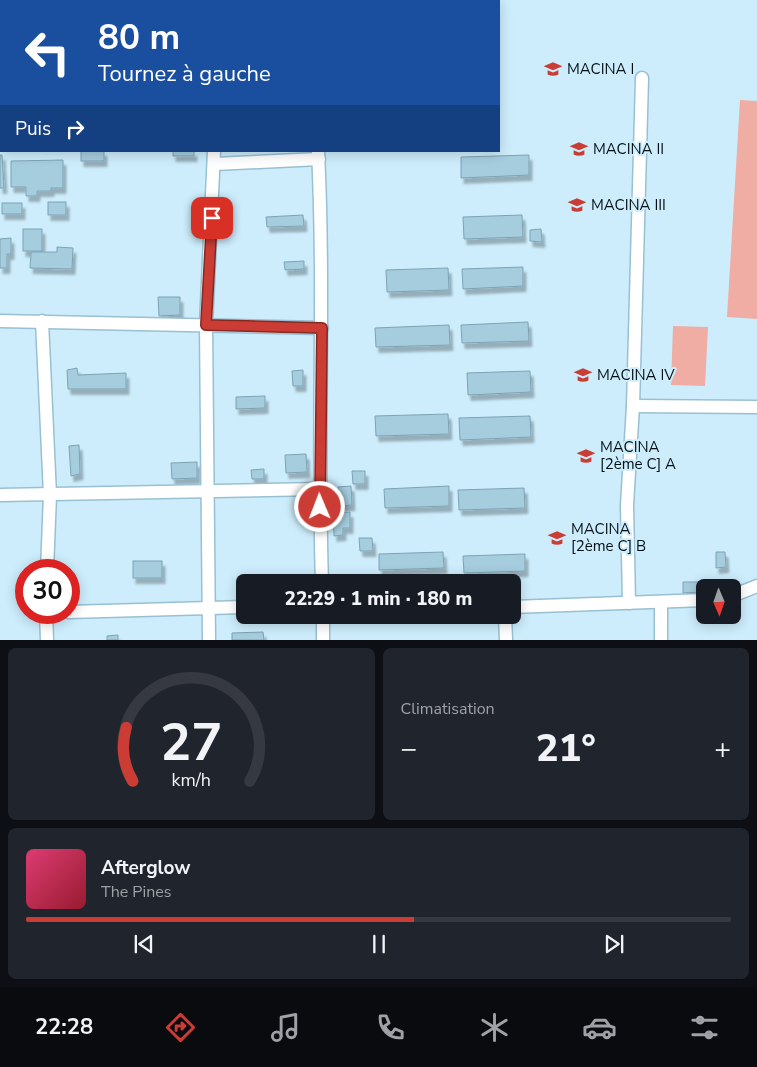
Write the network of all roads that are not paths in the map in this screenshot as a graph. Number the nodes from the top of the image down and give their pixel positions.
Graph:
1 (642, 78) dead end
2 (319, 155) edge
3 (214, 157) edge
4 (42, 320) junction
5 (0, 321) edge
6 (206, 325) junction
7 (322, 328) junction
8 (633, 406) junction
9 (757, 407) edge
10 (319, 489) junction
11 (207, 491) junction
12 (0, 495) edge
13 (50, 495) junction
14 (47, 559) edge
15 (322, 574) edge
16 (757, 586) edge
17 (741, 592) edge
18 (696, 600) edge
19 (661, 602) junction
20 (628, 603) junction
21 (236, 607) edge
22 (521, 607) edge
23 (208, 609) junction
24 (80, 612) edge
25 (46, 624) edge
26 (323, 624) edge
27 (505, 624) edge
28 (47, 640) edge
29 (209, 640) edge
30 (324, 640) edge
31 (506, 640) edge
32 (661, 640) edge

1 - 8 street
2 - 3 street
2 - 7 street
3 - 6 street
4 - 5 street
4 - 6 street
4 - 13 street
6 - 7 street
6 - 11 street
7 - 10 street
8 - 9 street
8 - 20 street
10 - 11 street
10 - 15 street
11 - 13 street
11 - 23 street
12 - 13 street
13 - 14 street
16 - 17 street
18 - 19 street
19 - 20 street
19 - 32 street
20 - 22 street
21 - 23 street
23 - 24 street
23 - 29 street
25 - 28 street
26 - 30 street
27 - 31 street

